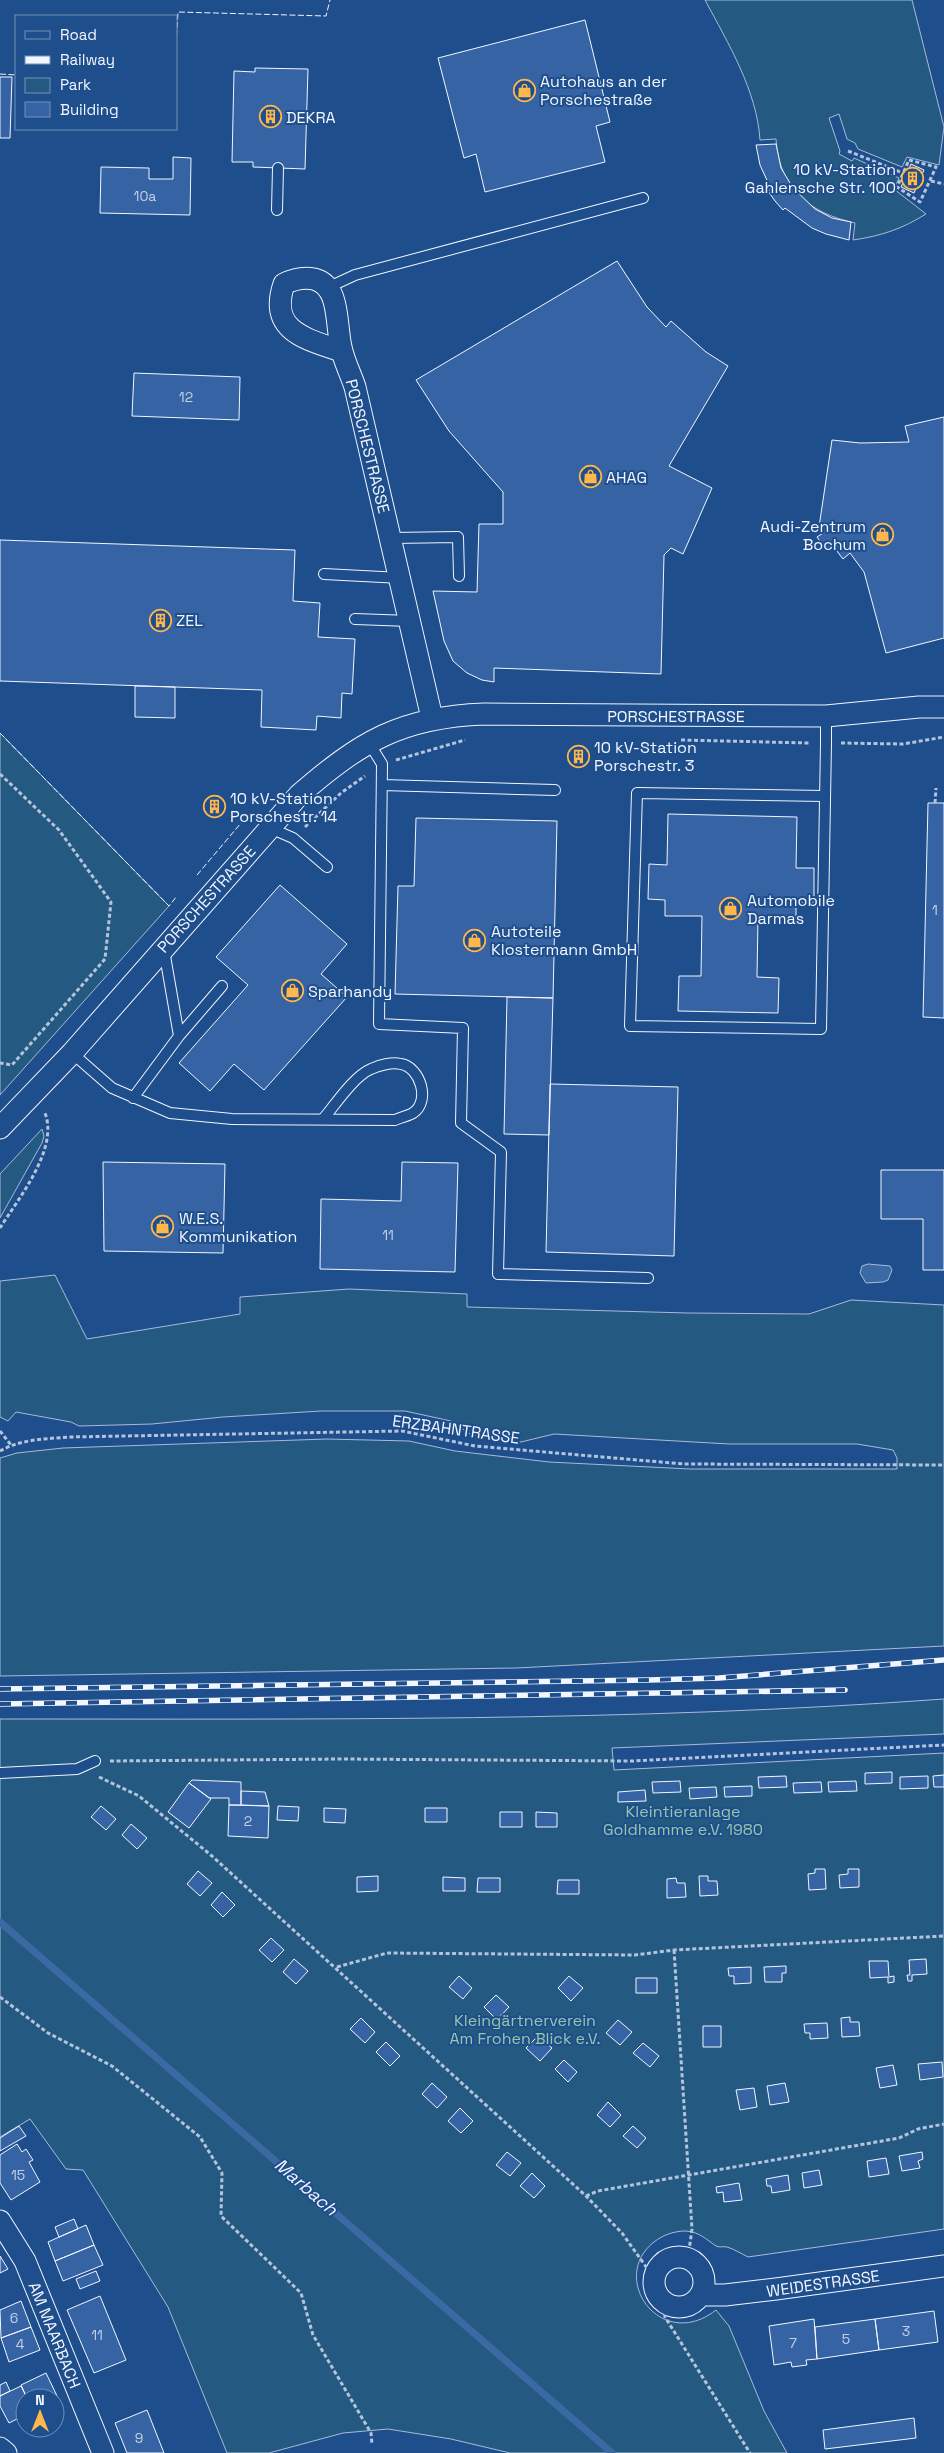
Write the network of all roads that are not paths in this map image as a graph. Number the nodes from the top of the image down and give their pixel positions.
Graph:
1 (278, 168) dead end
2 (643, 198) dead end
3 (277, 210) dead end
4 (329, 287) junction
5 (342, 350) junction
6 (391, 538) junction
7 (324, 574) dead end
8 (459, 576) dead end
9 (401, 578) junction
10 (355, 619) dead end
11 (410, 621) junction
12 (944, 696) edge
13 (919, 707) junction
14 (944, 707) edge
15 (826, 716) junction
16 (432, 718) junction
17 (369, 743) junction
18 (382, 785) junction
19 (555, 790) dead end
20 (824, 796) junction
21 (270, 828) junction
22 (327, 867) dead end
23 (163, 947) junction
24 (222, 986) dead end
25 (178, 1036) junction
26 (72, 1053) junction
27 (133, 1098) junction
28 (323, 1119) junction
29 (0, 1128) edge
30 (648, 1278) dead end
31 (95, 1761) road end
32 (0, 1773) edge
33 (0, 2221) edge
34 (944, 2266) edge
35 (701, 2295) junction
36 (0, 2448) edge
37 (6, 2453) edge
38 (103, 2453) edge

1 - 3 lane
2 - 4 lane
4 - 5 street, PORSCHESTRASSE
4 - 5 street
5 - 6 street, PORSCHESTRASSE
6 - 8 lane
6 - 9 street, PORSCHESTRASSE
7 - 9 lane
9 - 11 street, PORSCHESTRASSE
10 - 11 lane
11 - 16 street, PORSCHESTRASSE
12 - 13 street, PORSCHESTRASSE
13 - 14 street, PORSCHESTRASSE
13 - 15 street, PORSCHESTRASSE
15 - 16 street, PORSCHESTRASSE
15 - 20 lane
16 - 17 street, PORSCHESTRASSE
17 - 18 lane
17 - 21 street, PORSCHESTRASSE
18 - 19 lane
18 - 30 lane
20 - 20 lane
21 - 22 lane
21 - 23 street, PORSCHESTRASSE
23 - 25 lane
23 - 26 street, PORSCHESTRASSE
24 - 25 lane
25 - 27 lane
26 - 27 lane
26 - 29 street, PORSCHESTRASSE
27 - 28 lane
28 - 28 lane
31 - 32 lane
33 - 38 street, AM MAARBACH
34 - 35 street, WEIDESTRASSE
35 - 35 street, WEIDESTRASSE
36 - 37 street

